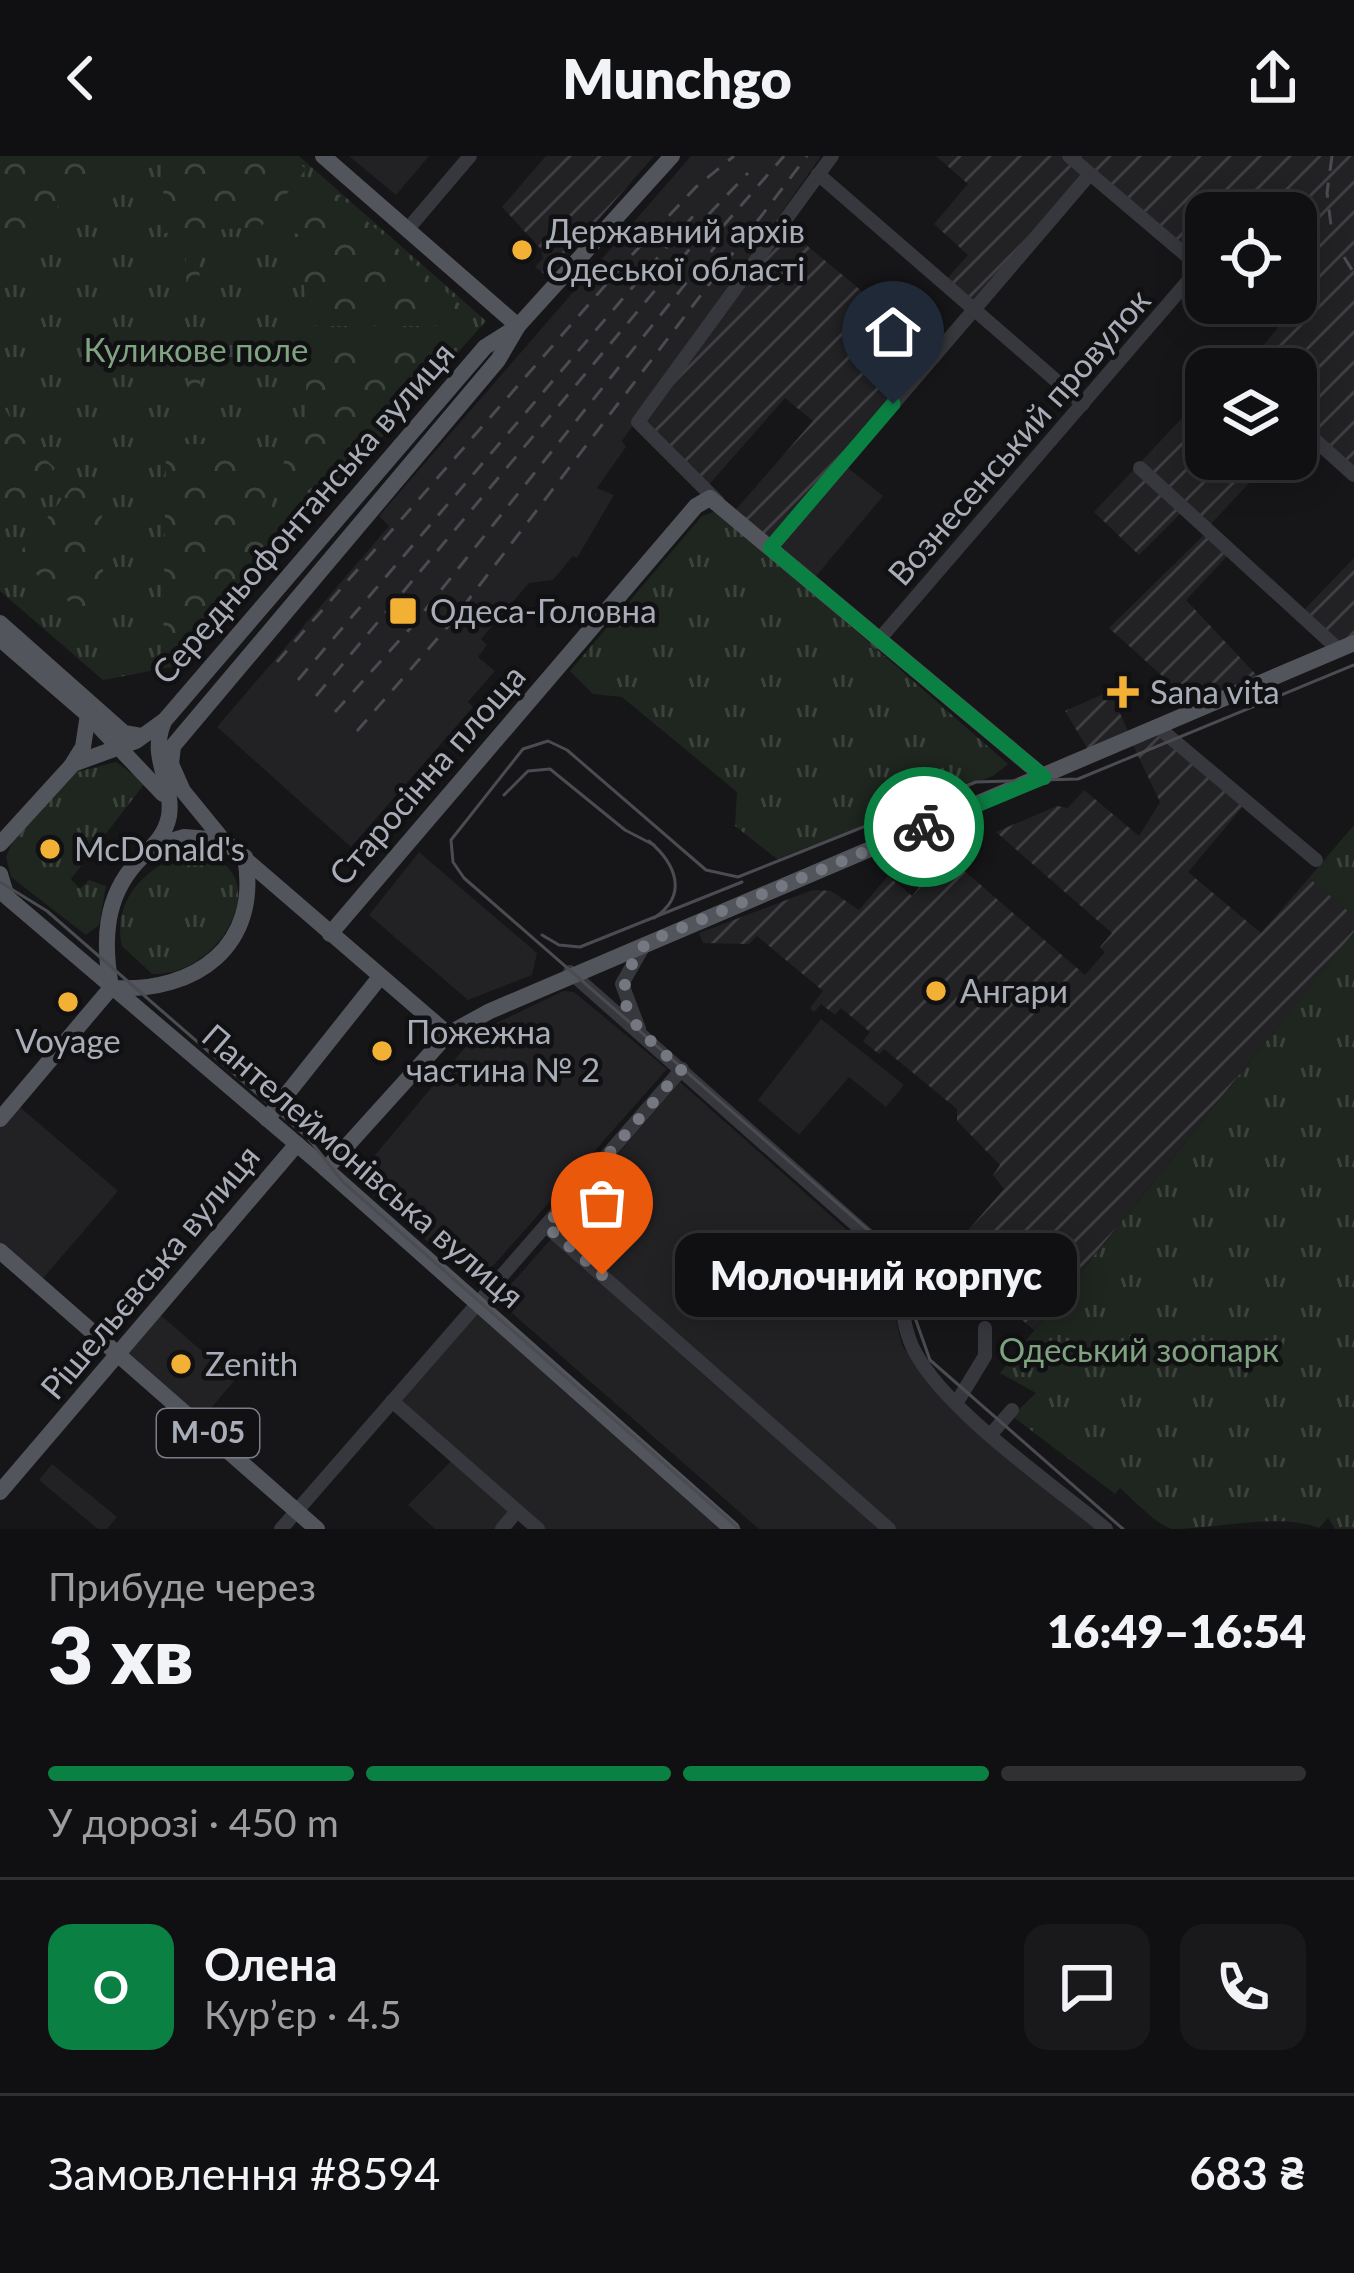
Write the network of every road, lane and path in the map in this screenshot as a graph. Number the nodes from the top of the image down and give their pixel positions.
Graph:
1 (322, 156) edge
2 (470, 156) edge
3 (672, 156) edge
4 (832, 156) edge
5 (1069, 156) edge
6 (818, 174) junction
7 (1090, 174) junction
8 (407, 230) junction
9 (975, 309) junction
10 (518, 326) junction
11 (1084, 404) junction
12 (1317, 442) edge
13 (1140, 468) dead end
14 (1354, 476) edge
15 (718, 502) junction
16 (770, 548) junction
17 (0, 623) edge
18 (0, 639) edge
19 (877, 642) junction
20 (1346, 646) edge
21 (89, 708) junction
22 (1159, 728) junction
23 (150, 735) junction
24 (73, 764) junction
25 (1044, 777) junction
26 (168, 799) junction
27 (224, 840) junction
28 (0, 844) edge
29 (154, 846) junction
30 (245, 857) junction
31 (1316, 860) dead end
32 (0, 874) edge
33 (3, 894) edge
34 (330, 934) junction
35 (647, 942) junction
36 (570, 972) junction
37 (380, 977) junction
38 (111, 988) junction
39 (448, 1034) junction
40 (641, 1034) junction
41 (682, 1069) junction
42 (0, 1119) edge
43 (267, 1119) junction
44 (297, 1144) junction
45 (326, 1169) junction
46 (546, 1226) junction
47 (0, 1251) edge
48 (476, 1305) junction
49 (985, 1328) dead end
50 (119, 1355) junction
51 (958, 1400) junction
52 (392, 1401) junction
53 (1012, 1410) dead end
54 (994, 1430) junction
55 (0, 1492) edge
56 (296, 1511) junction
57 (517, 1511) junction
58 (281, 1529) edge
59 (317, 1529) edge
60 (502, 1529) edge
61 (538, 1529) edge
62 (732, 1529) edge
63 (889, 1529) edge
64 (1106, 1529) edge
65 (1115, 1529) edge

1 - 8 main road
2 - 8 street
3 - 10 main road, Середньофонтанська вулиця
4 - 6 street
5 - 7 street
6 - 9 street
6 - 15 street
7 - 9 street
7 - 11 street, Вознесенський провулок
8 - 10 main road
9 - 11 street
9 - 16 street
10 - 23 main road, Середньофонтанська вулиця
11 - 19 street, Вознесенський провулок
12 - 14 street
13 - 20 street
15 - 16 main road
15 - 34 main road, Старосінна площа
16 - 19 main road
17 - 21 main road
18 - 21 main road
19 - 25 main road
20 - 22 main road
21 - 23 main road
21 - 23 main road
21 - 24 main road
22 - 25 main road
22 - 31 street
23 - 24 main road
23 - 26 main road
23 - 26 main road
23 - 27 main road
24 - 28 main road
25 - 35 main road
26 - 29 main road
27 - 29 main road
27 - 30 main road
29 - 38 main road
30 - 34 main road
30 - 38 main road
32 - 33 main road, Пантелеймонівська вулиця
33 - 38 main road, Пантелеймонівська вулиця
34 - 37 main road
35 - 36 main road
35 - 40 street
36 - 39 main road
36 - 40 street
37 - 39 main road
37 - 43 main road
38 - 42 main road
38 - 43 main road, Пантелеймонівська вулиця
39 - 45 main road
40 - 41 street
41 - 46 street
41 - 51 street
43 - 44 main road, Пантелеймонівська вулиця
44 - 45 main road, Пантелеймонівська вулиця
44 - 50 main road, Рішельєвська вулиця
45 - 48 main road, Пантелеймонівська вулиця
46 - 48 street
46 - 63 street
47 - 50 main road, М-05
48 - 52 street
48 - 62 main road, Пантелеймонівська вулиця
49 - 51 street
50 - 55 main road, Рішельєвська вулиця
50 - 56 main road, М-05
51 - 54 street
52 - 56 street
52 - 57 street
53 - 54 street
54 - 64 street
54 - 65 street
56 - 58 street
56 - 59 main road, М-05
57 - 60 street
57 - 61 street

